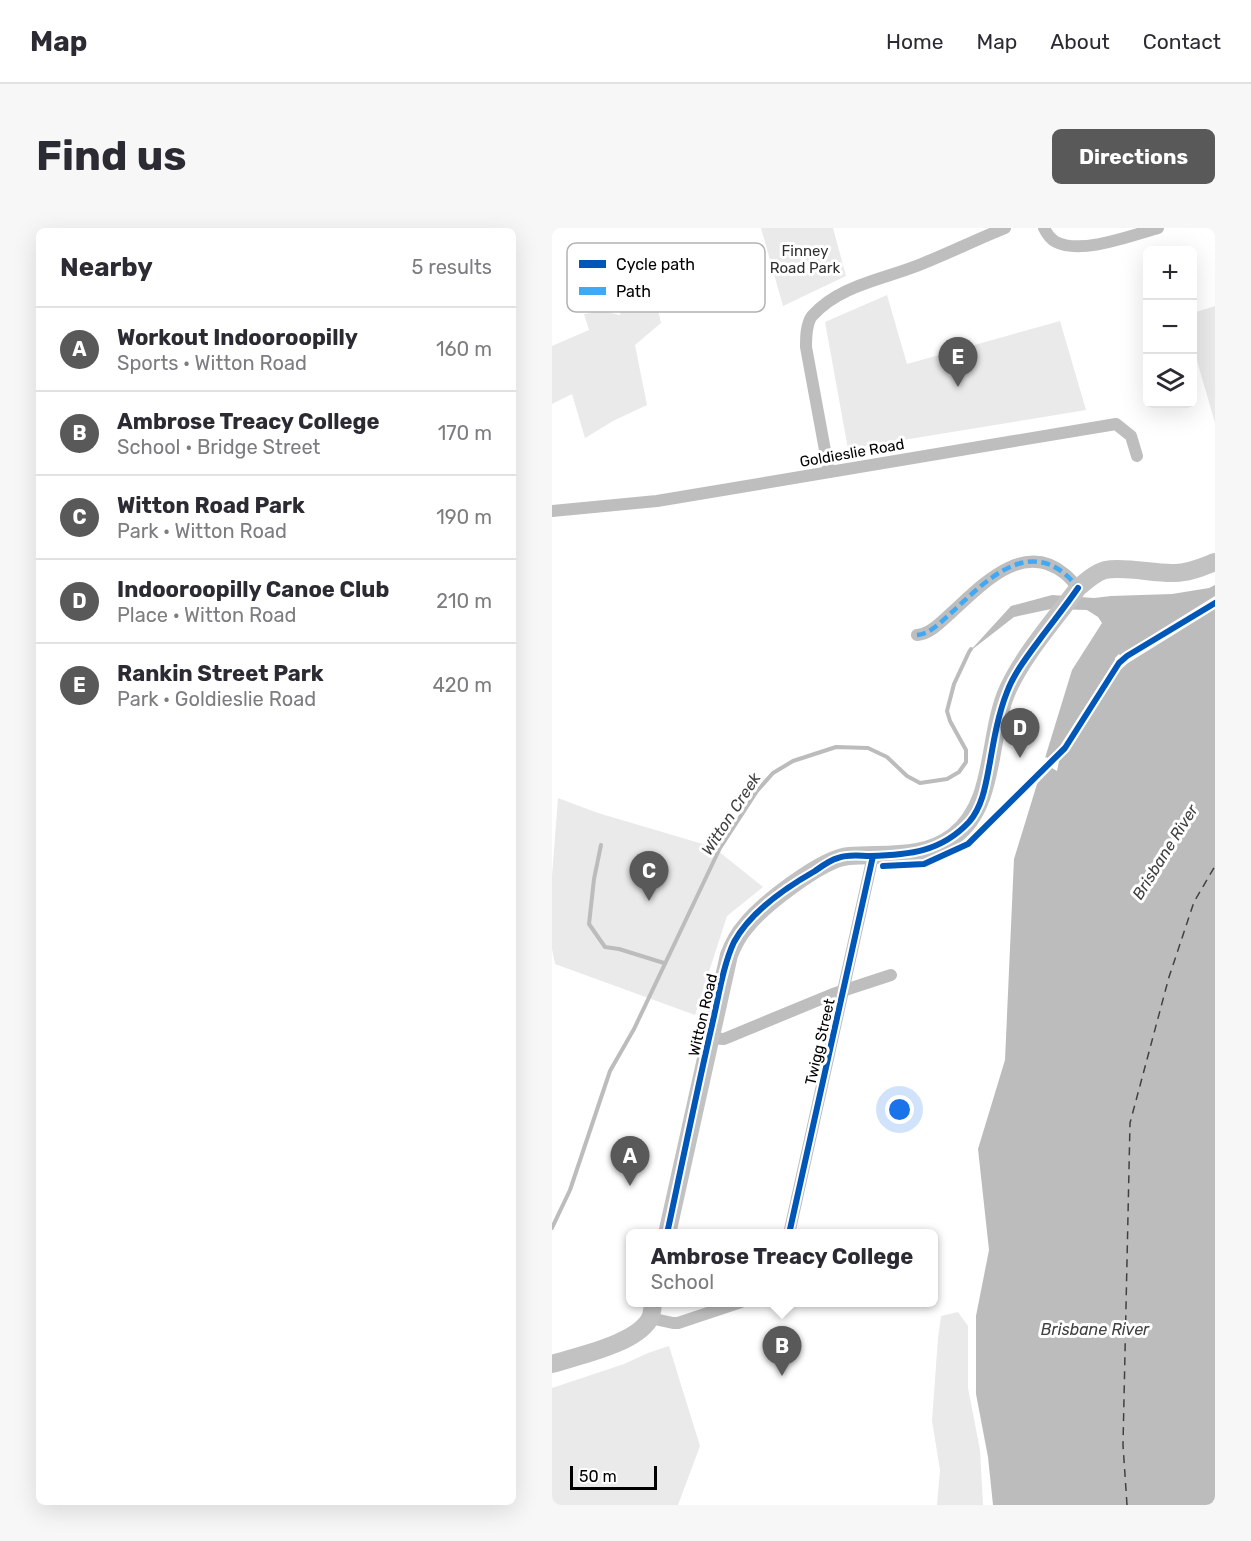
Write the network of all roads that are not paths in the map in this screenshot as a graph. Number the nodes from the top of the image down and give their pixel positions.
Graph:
1 (1005, 228) edge
2 (1044, 228) edge
3 (1158, 228) edge
4 (1137, 456) dead end
5 (829, 472) junction
6 (552, 511) edge
7 (1215, 561) edge
8 (1078, 588) junction
9 (916, 635) dead end
10 (873, 856) junction
11 (891, 975) dead end
12 (844, 991) junction
13 (710, 1038) junction
14 (668, 1229) edge
15 (790, 1229) edge
16 (726, 1307) edge
17 (652, 1310) edge
18 (552, 1364) edge

1 - 5 street
2 - 3 street
4 - 5 street, Goldieslie Road
5 - 6 street, Goldieslie Road
7 - 8 street, Witton Road
8 - 9 street
8 - 10 street, Witton Road
10 - 12 street, Twigg Street
10 - 13 street, Witton Road
11 - 12 street
12 - 13 street
12 - 15 street, Twigg Street
13 - 14 street, Witton Road
16 - 17 street
17 - 18 street

